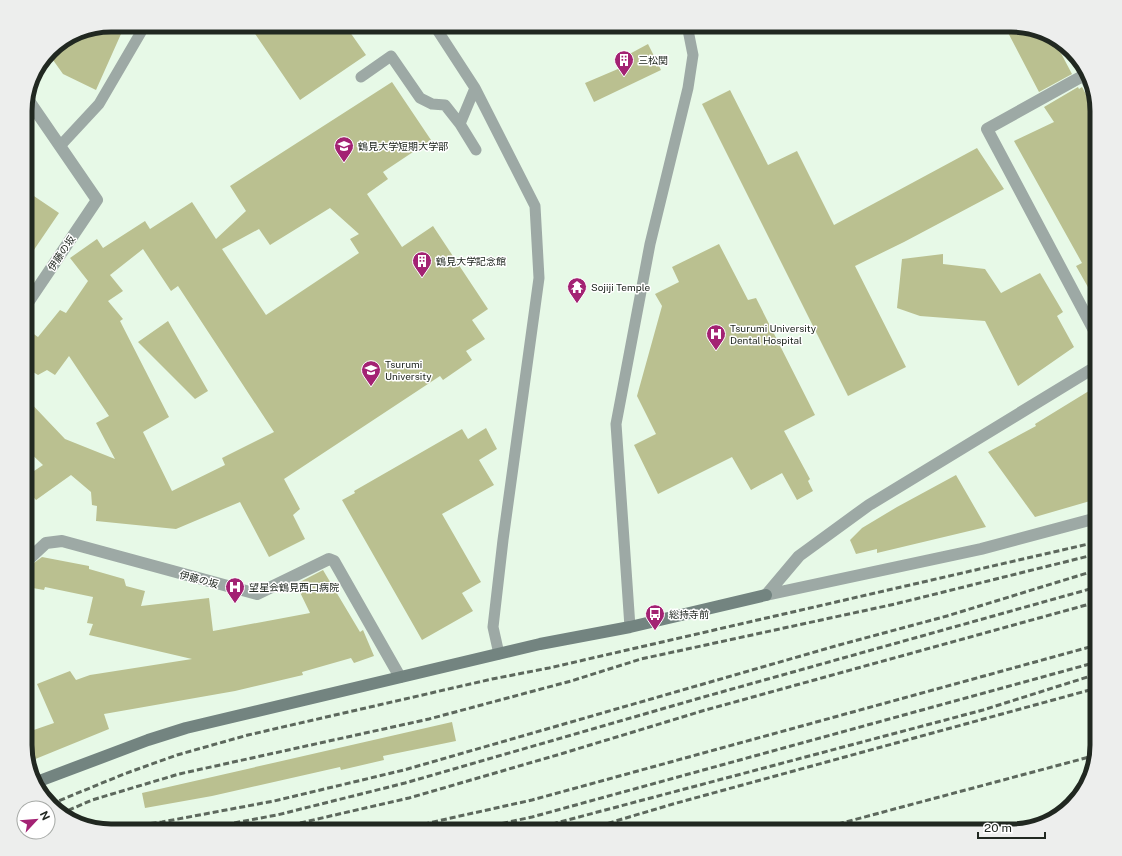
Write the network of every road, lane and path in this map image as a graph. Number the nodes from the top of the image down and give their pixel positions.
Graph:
1 (141, 32) edge
2 (439, 32) edge
3 (688, 32) edge
4 (1082, 76) edge
5 (362, 77) dead end
6 (475, 88) junction
7 (32, 105) edge
8 (460, 124) junction
9 (60, 146) junction
10 (476, 150) dead end
11 (32, 297) edge
12 (1090, 323) edge
13 (1090, 370) edge
14 (1090, 520) edge
15 (32, 556) edge
16 (766, 595) junction
17 (630, 627) junction
18 (499, 654) junction
19 (400, 678) junction
20 (41, 780) edge

1 - 9 lane
2 - 6 lane
3 - 17 lane
4 - 12 street
5 - 8 lane
6 - 8 lane
6 - 18 lane
7 - 9 street
8 - 10 lane
9 - 11 street, 伊藤の坂
13 - 16 street
14 - 16 street
15 - 19 street, 伊藤の坂
16 - 17 street
17 - 18 street
18 - 19 street
19 - 20 street

